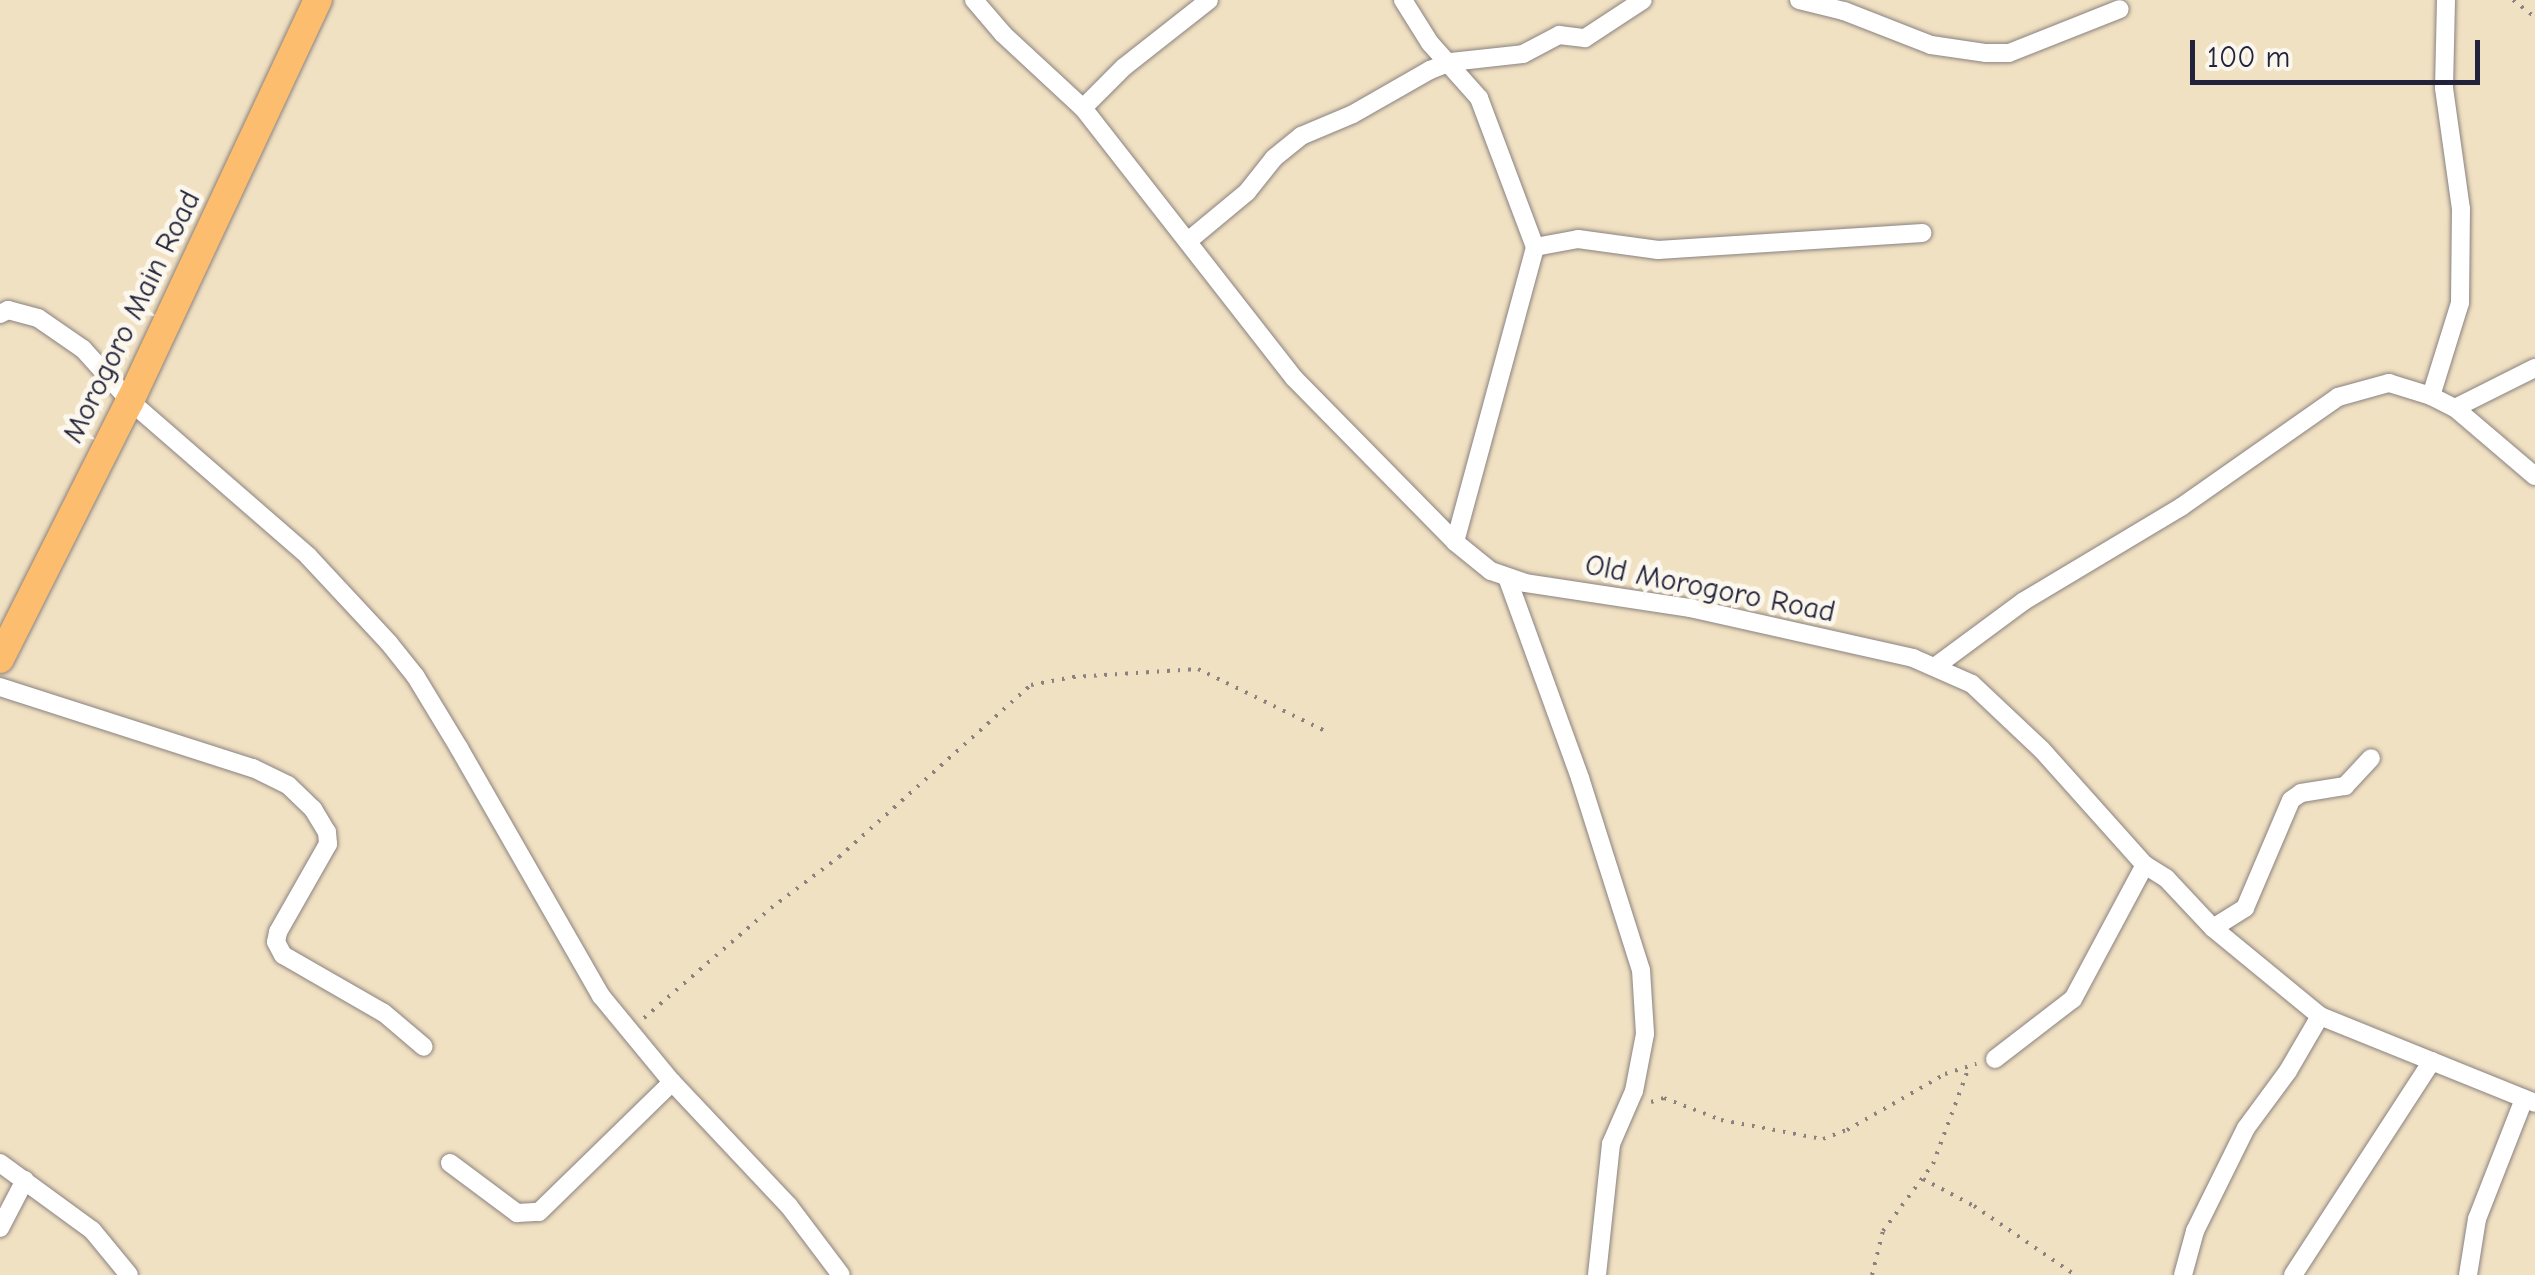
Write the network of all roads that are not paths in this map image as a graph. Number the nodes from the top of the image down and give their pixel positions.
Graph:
1 (318, 0) edge
2 (974, 0) edge
3 (1210, 0) edge
4 (1403, 0) edge
5 (1643, 0) edge
6 (1800, 0) edge
7 (2446, 0) edge
8 (2120, 9) dead end
9 (1451, 62) junction
10 (1083, 108) junction
11 (1922, 233) dead end
12 (1188, 241) junction
13 (1535, 248) junction
14 (0, 314) edge
15 (2535, 368) edge
16 (2431, 396) junction
17 (130, 401) junction
18 (2455, 408) junction
19 (2535, 476) edge
20 (1455, 542) junction
21 (1508, 580) junction
22 (0, 659) edge
23 (1936, 666) junction
24 (0, 687) edge
25 (2371, 758) dead end
26 (2145, 865) junction
27 (2213, 928) junction
28 (2320, 1016) junction
29 (424, 1047) dead end
30 (1995, 1058) road end
31 (2432, 1061) junction
32 (672, 1082) junction
33 (2530, 1101) edge
34 (0, 1163) edge
35 (450, 1163) dead end
36 (25, 1180) junction
37 (0, 1228) edge
38 (129, 1275) edge
39 (841, 1275) edge
40 (1598, 1275) edge
41 (2183, 1275) edge
42 (2293, 1275) edge
43 (2468, 1275) edge

1 - 17 highway, Morogoro Main Road
2 - 10 street, Old Morogoro Road
3 - 10 street
4 - 9 street
5 - 9 street
6 - 8 street
7 - 16 street
9 - 12 street
9 - 13 street
10 - 12 street, Old Morogoro Road
11 - 13 street
12 - 20 street, Old Morogoro Road
13 - 20 street
14 - 17 street
15 - 18 street
16 - 18 street
16 - 23 street
17 - 22 highway, Morogoro Main Road
17 - 32 street
18 - 19 street
20 - 21 street, Old Morogoro Road
21 - 23 street, Old Morogoro Road
21 - 40 street
23 - 26 street, Old Morogoro Road
24 - 29 street
25 - 27 street
26 - 27 street, Old Morogoro Road
26 - 30 street
27 - 28 street, Old Morogoro Road
28 - 31 street, Old Morogoro Road
28 - 41 street
31 - 33 street, Old Morogoro Road
31 - 42 street
32 - 35 street
32 - 39 street
33 - 43 street
34 - 36 street
36 - 37 street
36 - 38 street

